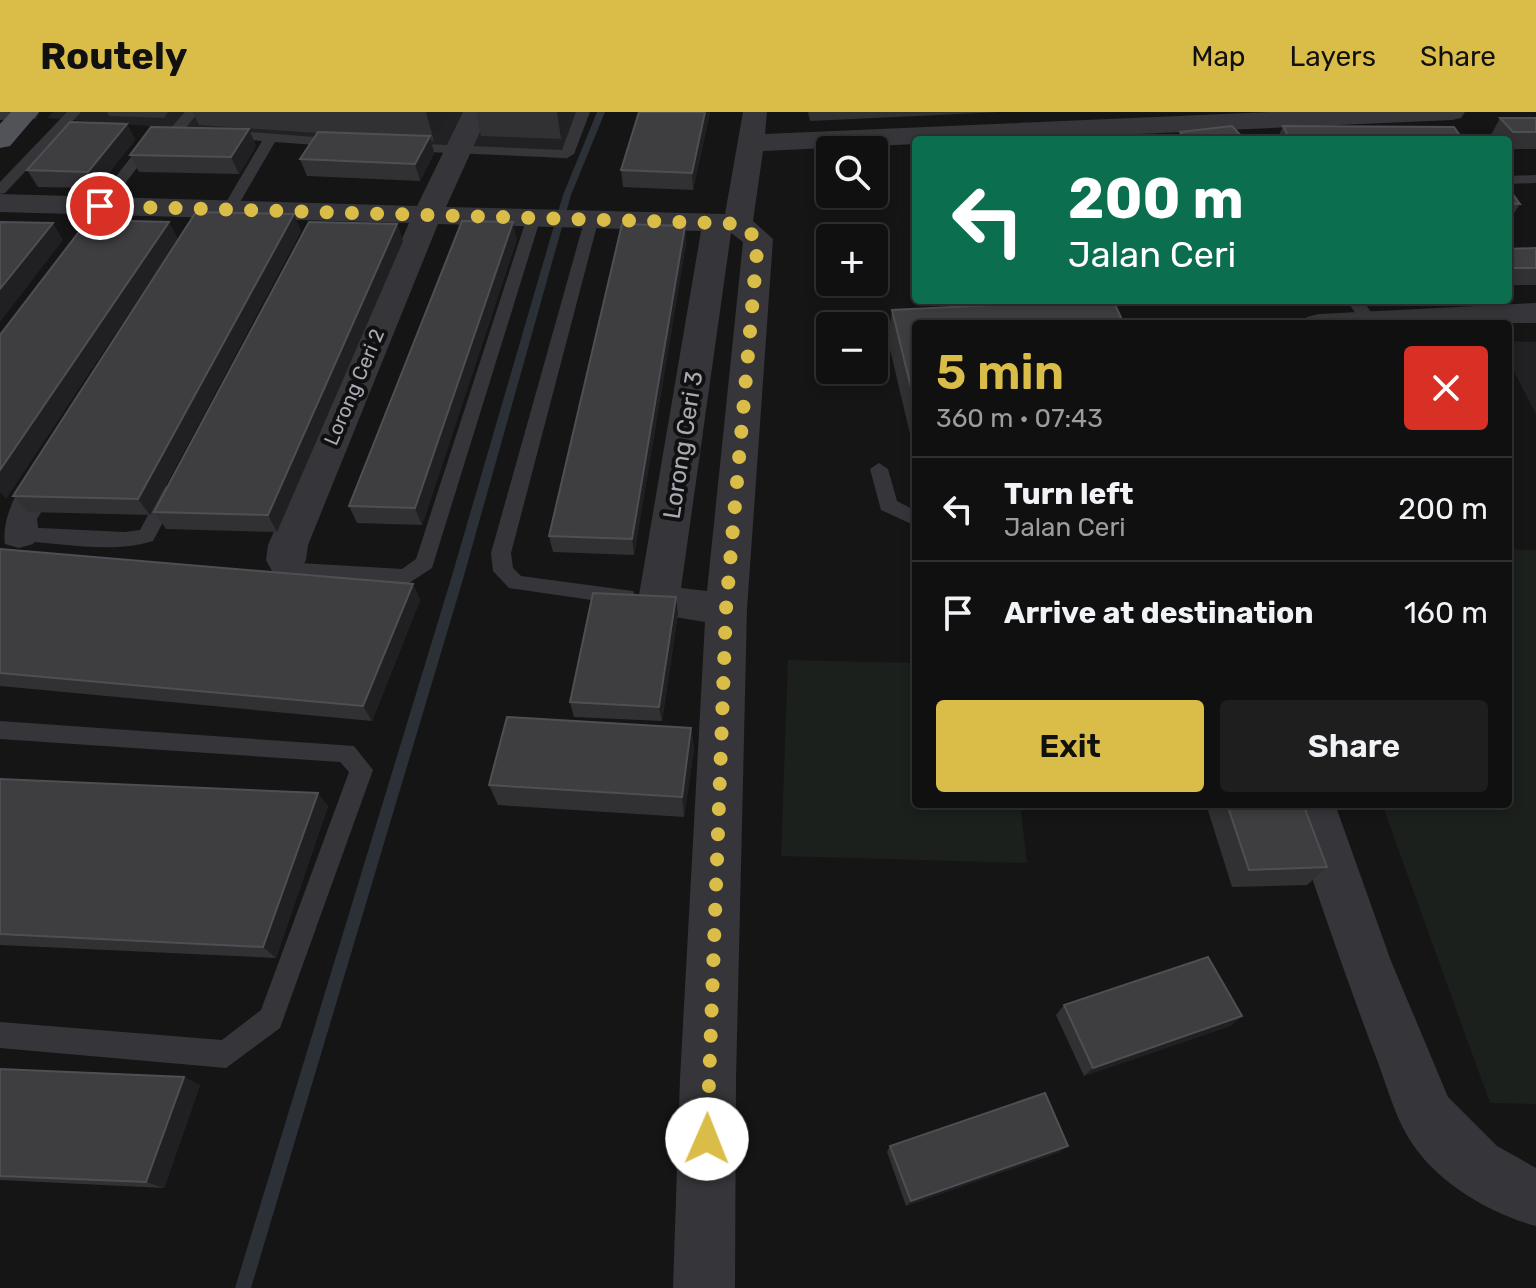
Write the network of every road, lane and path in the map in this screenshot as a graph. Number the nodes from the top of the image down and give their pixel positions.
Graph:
1 (0, 112) edge
2 (26, 112) edge
3 (74, 112) edge
4 (192, 112) edge
5 (476, 112) edge
6 (583, 112) edge
7 (755, 112) edge
8 (1452, 112) edge
9 (1222, 117) edge
10 (177, 129) junction
11 (193, 131) edge
12 (208, 132) edge
13 (271, 138) junction
14 (0, 140) edge
15 (750, 143) junction
16 (349, 144) edge
17 (395, 147) edge
18 (458, 151) junction
19 (1536, 179) edge
20 (1512, 180) edge
21 (1, 201) edge
22 (101, 210) junction
23 (427, 215) junction
24 (540, 217) junction
25 (211, 218) junction
26 (586, 218) junction
27 (728, 223) junction
28 (1361, 310) edge
29 (1536, 313) edge
30 (1331, 320) edge
31 (68, 438) edge
32 (879, 469) dead end
33 (176, 480) edge
34 (912, 517) edge
35 (19, 534) joint
36 (286, 560) joint
37 (659, 601) junction
38 (726, 609) junction
39 (0, 730) edge
40 (1312, 808) edge
41 (0, 1035) edge
42 (1536, 1197) edge
43 (704, 1288) edge

1 - 2 street
2 - 14 main road
3 - 21 lane
4 - 10 lane
5 - 18 street, Lorong Ceri 2
6 - 18 lane
7 - 15 street, Lorong Ceri 3
8 - 9 street
9 - 15 street
10 - 11 lane
10 - 22 lane
12 - 13 lane
13 - 16 lane
13 - 25 lane
15 - 27 street, Lorong Ceri 3
17 - 18 lane
18 - 23 street, Lorong Ceri 2
19 - 20 lane
21 - 22 street
22 - 25 street
23 - 24 street
23 - 25 street
23 - 36 street, Lorong Ceri 2
24 - 26 street
24 - 36 lane
26 - 27 street
26 - 37 lane
27 - 37 street, Lorong Ceri 3
27 - 38 street
28 - 29 street
28 - 30 street
31 - 35 street
32 - 34 lane
33 - 35 lane
37 - 38 street
38 - 43 street
39 - 41 lane
40 - 42 street

